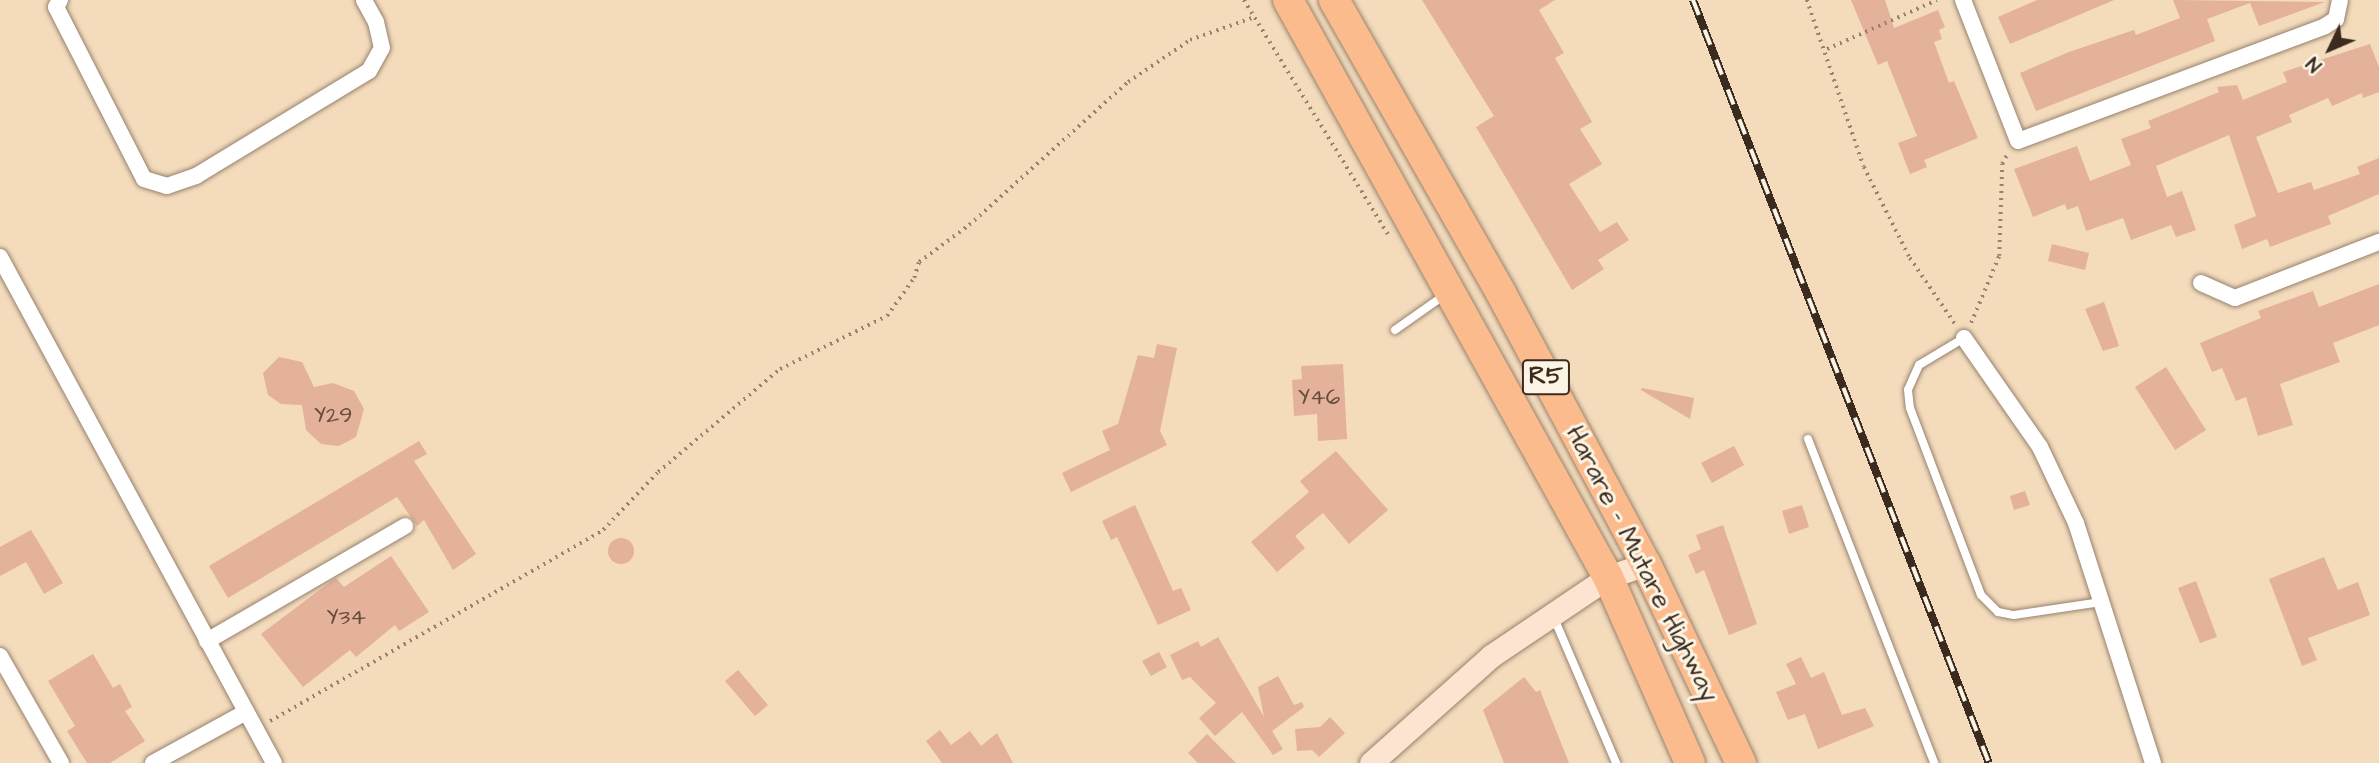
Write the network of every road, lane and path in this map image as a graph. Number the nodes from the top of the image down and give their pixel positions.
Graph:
1 (60, 0) edge
2 (364, 0) edge
3 (1244, 0) edge
4 (1288, 0) edge
5 (1334, 0) edge
6 (1807, 0) edge
7 (1937, 0) edge
8 (1963, 0) edge
9 (2340, 0) edge
10 (1255, 17) junction
11 (1826, 49) junction
12 (2018, 141) junction
13 (2379, 242) edge
14 (1395, 246) dead end
15 (0, 257) edge
16 (2200, 282) dead end
17 (1451, 291) junction
18 (1395, 330) dead end
19 (1964, 338) junction
20 (1808, 439) dead end
21 (405, 526) dead end
22 (1646, 564) junction
23 (1608, 577) junction
24 (2101, 603) junction
25 (1552, 613) junction
26 (207, 640) junction
27 (0, 656) edge
28 (246, 712) junction
29 (256, 730) junction
30 (61, 763) edge
31 (153, 763) edge
32 (274, 763) edge
33 (1371, 763) edge
34 (1616, 763) edge
35 (1690, 763) edge
36 (1741, 763) edge
37 (1934, 763) edge
38 (2153, 763) edge

1 - 2 street
3 - 10 path
4 - 17 highway, Harare - Mutare Highway / R5
5 - 22 highway, Harare - Mutare Highway / R5
6 - 11 path
7 - 11 path
8 - 12 street
9 - 12 street
10 - 14 path
10 - 29 path
11 - 19 path
12 - 19 path
13 - 16 street
15 - 26 street
17 - 18 lane
17 - 23 highway, Harare - Mutare Highway / R5
19 - 24 street
19 - 24 lane
20 - 37 lane
21 - 26 street
22 - 23 street
22 - 36 highway, Harare - Mutare Highway / R5
23 - 25 street
23 - 35 highway, Harare - Mutare Highway / R5
24 - 38 street
25 - 33 street
25 - 34 lane
26 - 28 street
27 - 30 street
28 - 29 street
28 - 31 street
29 - 32 street

